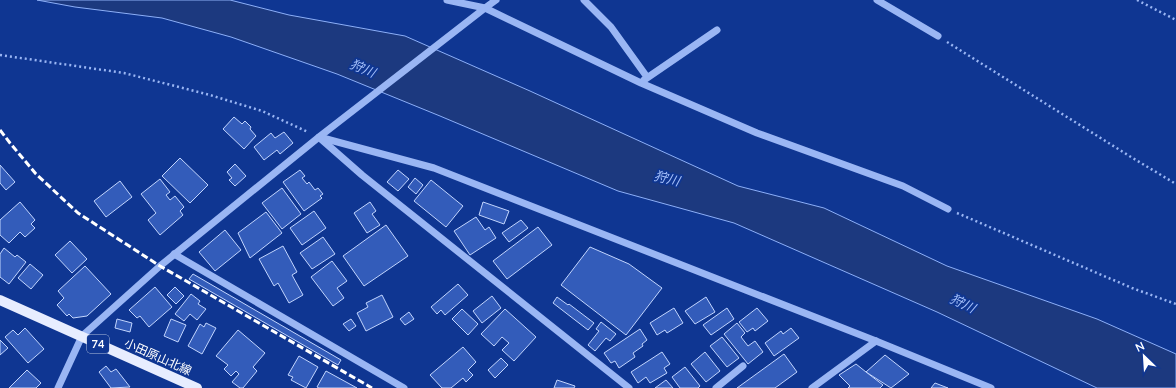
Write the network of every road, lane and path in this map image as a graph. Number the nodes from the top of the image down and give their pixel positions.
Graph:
1 (447, 0) edge
2 (496, 0) edge
3 (584, 0) edge
4 (877, 0) edge
5 (1137, 0) edge
6 (485, 8) junction
7 (1176, 20) edge
8 (717, 30) dead end
9 (938, 36) joint
10 (0, 55) edge
11 (648, 77) junction
12 (641, 83) junction
13 (319, 137) junction
14 (1176, 184) edge
15 (948, 209) joint
16 (174, 254) junction
17 (0, 300) edge
18 (1176, 304) edge
19 (82, 336) junction
20 (876, 341) junction
21 (743, 366) dead end
22 (60, 387) edge
23 (196, 388) edge
24 (404, 388) edge
25 (629, 388) edge
26 (716, 388) edge
27 (812, 388) edge
28 (991, 388) edge

1 - 6 street
2 - 6 street
3 - 11 street
4 - 9 street
5 - 7 path
6 - 12 street
6 - 13 street
8 - 11 street
9 - 14 path
10 - 13 path
11 - 12 street
12 - 15 street
13 - 16 street
13 - 20 street
13 - 25 street
15 - 18 path
16 - 19 street
16 - 24 street
17 - 19 main road, 小田原山北線 / 74
19 - 22 street
19 - 23 main road, 小田原山北線 / 74
20 - 27 street
20 - 28 street
21 - 26 street

